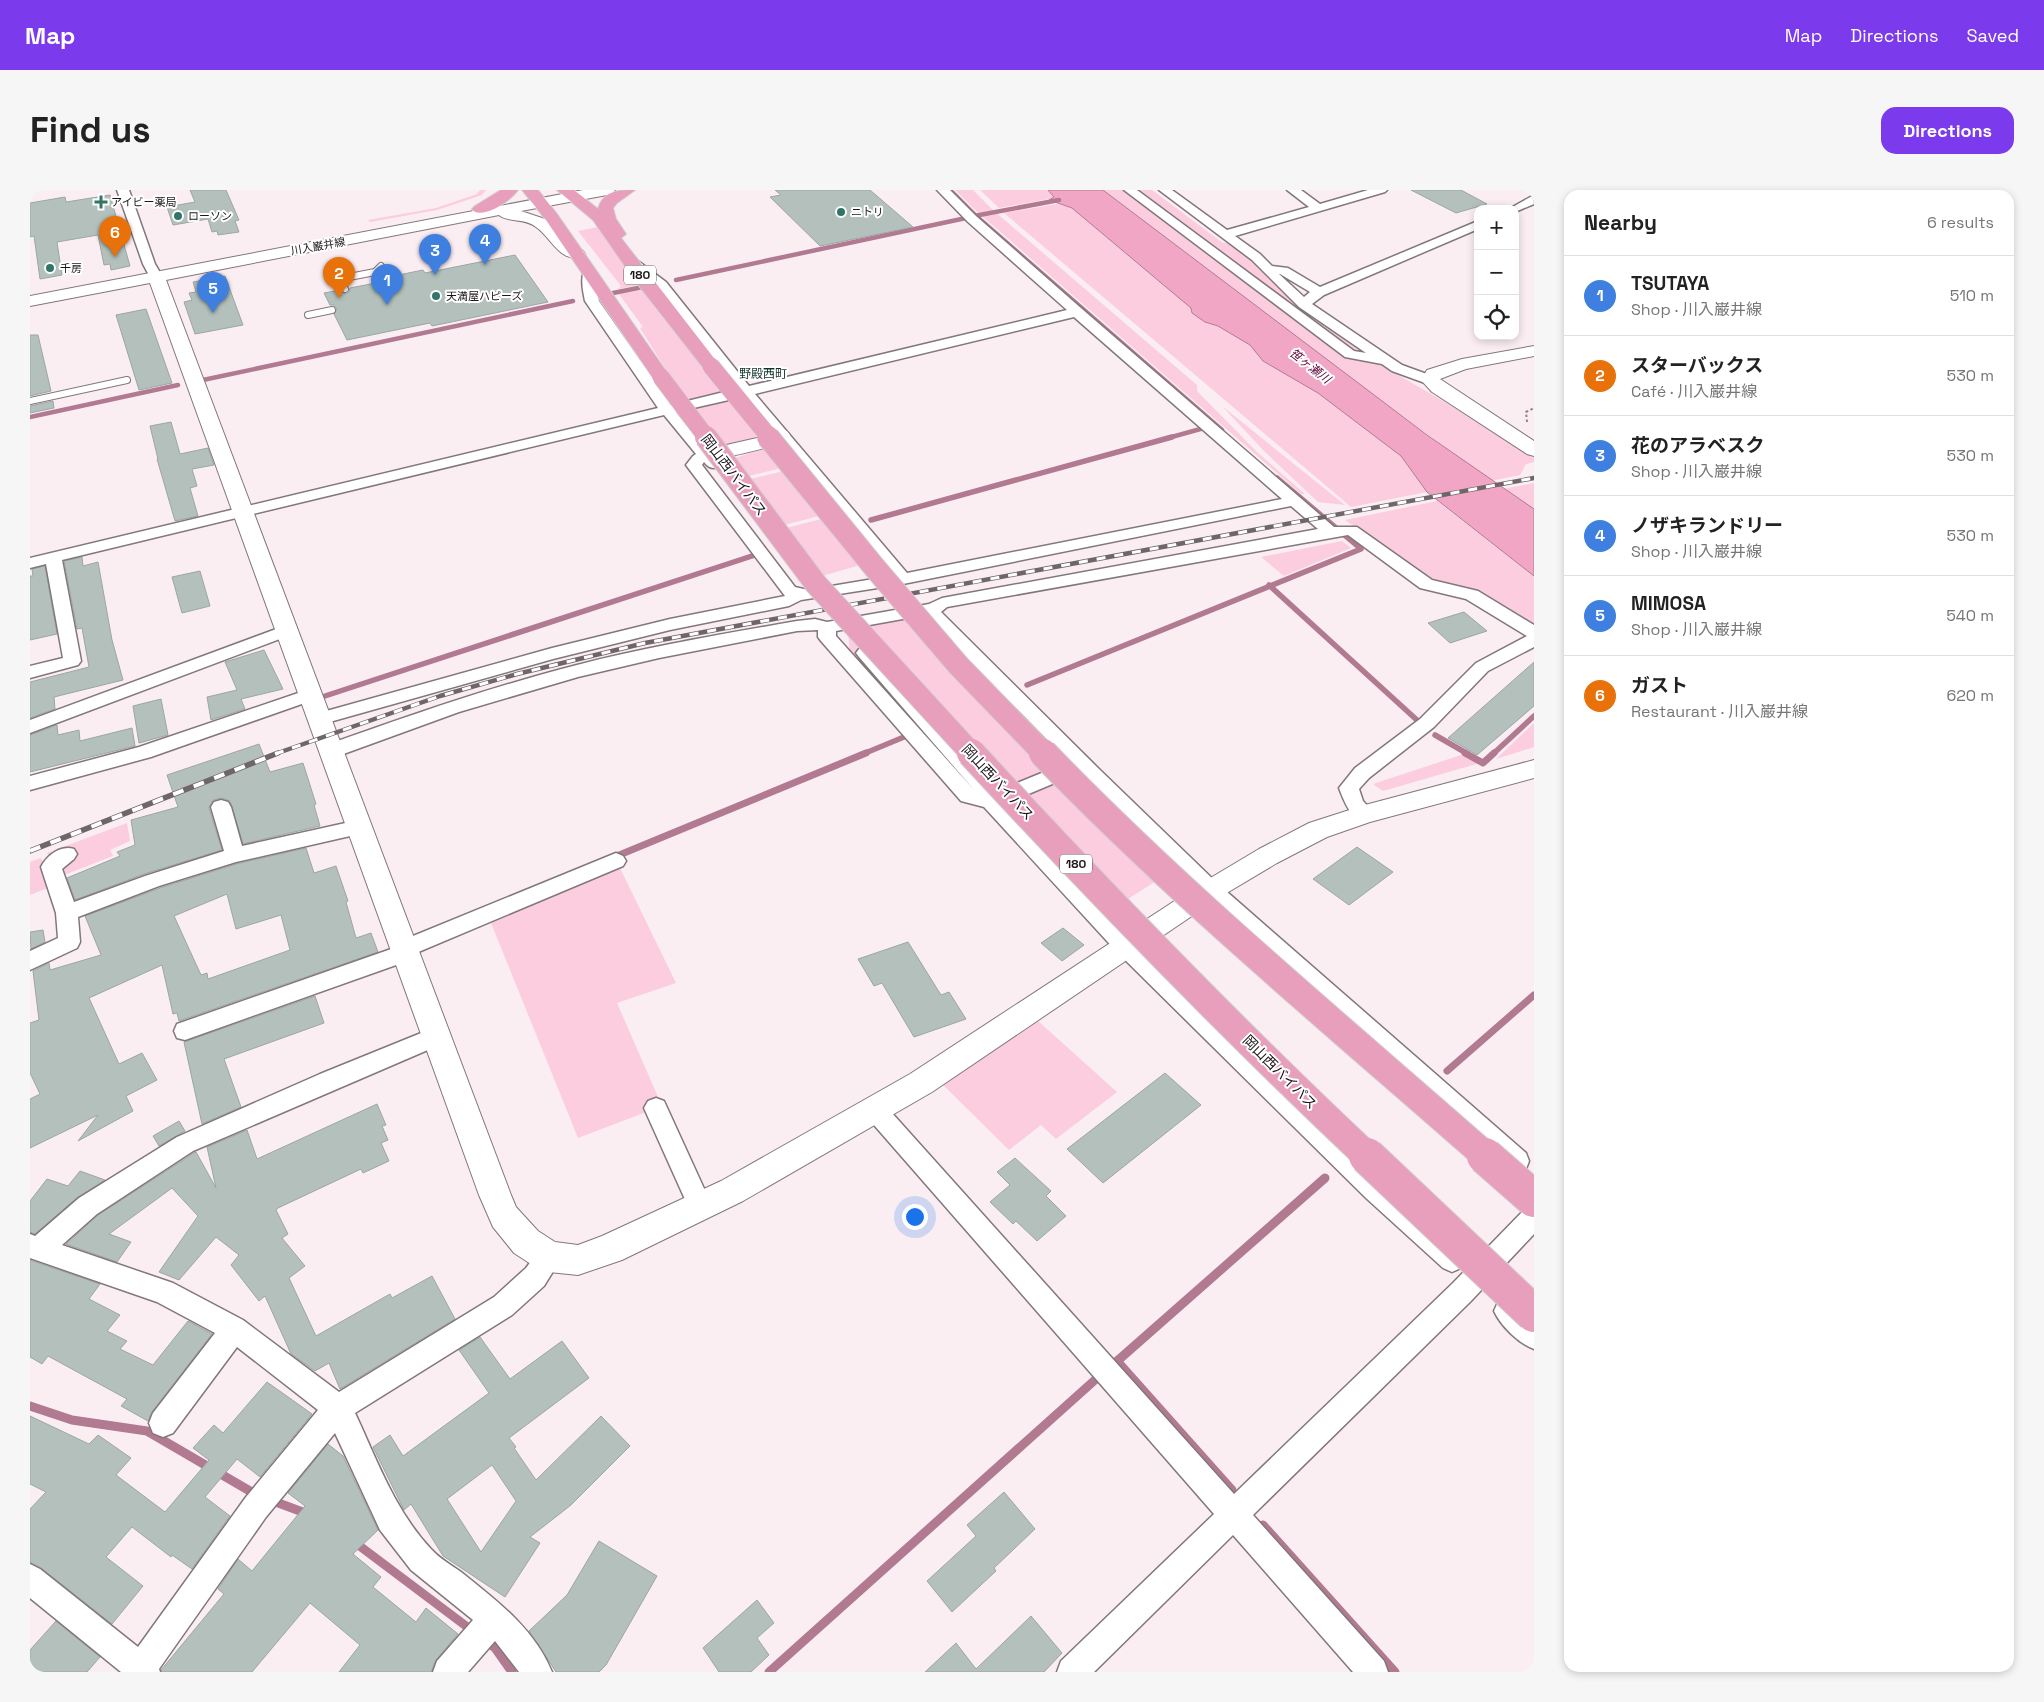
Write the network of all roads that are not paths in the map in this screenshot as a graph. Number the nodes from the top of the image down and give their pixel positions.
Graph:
1 (123, 190) edge
2 (510, 190) edge
3 (607, 190) edge
4 (622, 190) edge
5 (627, 190) edge
6 (943, 190) edge
7 (1130, 190) edge
8 (1165, 190) edge
9 (1292, 190) edge
10 (1531, 190) edge
11 (1376, 191) edge
12 (569, 192) edge
13 (1534, 192) edge
14 (536, 197) edge
15 (1534, 199) edge
16 (1519, 207) edge
17 (1320, 208) junction
18 (483, 212) junction
19 (1474, 227) edge
20 (1227, 234) junction
21 (620, 247) junction
22 (576, 254) junction
23 (630, 261) junction
24 (381, 266) dead end
25 (1266, 268) junction
26 (589, 272) junction
27 (154, 273) junction
28 (345, 289) dead end
29 (1320, 292) junction
30 (30, 293) edge
31 (30, 301) edge
32 (1304, 304) junction
33 (332, 310) dead end
34 (1077, 312) junction
35 (308, 316) dead end
36 (1534, 352) edge
37 (1387, 361) junction
38 (127, 380) dead end
39 (1430, 380) junction
40 (744, 392) junction
41 (30, 401) edge
42 (667, 410) junction
43 (780, 435) junction
44 (1534, 450) edge
45 (707, 455) junction
46 (1295, 500) junction
47 (242, 513) junction
48 (1337, 531) junction
49 (53, 558) junction
50 (788, 562) dead end
51 (30, 563) edge
52 (903, 579) junction
53 (797, 595) junction
54 (931, 611) junction
55 (827, 627) junction
56 (287, 630) junction
57 (1533, 640) edge
58 (865, 653) dead end
59 (30, 672) edge
60 (314, 707) junction
61 (30, 727) edge
62 (331, 751) junction
63 (1534, 769) edge
64 (1092, 774) junction
65 (30, 783) edge
66 (991, 802) junction
67 (221, 807) dead end
68 (1365, 814) junction
69 (359, 827) junction
70 (66, 854) dead end
71 (235, 855) junction
72 (616, 860) dead end
73 (1211, 890) junction
74 (67, 913) junction
75 (1125, 946) junction
76 (405, 951) junction
77 (30, 961) edge
78 (185, 1031) dead end
79 (436, 1036) junction
80 (656, 1108) dead end
81 (875, 1110) junction
82 (1534, 1176) edge
83 (1534, 1199) edge
84 (700, 1206) junction
85 (1534, 1217) edge
86 (35, 1247) edge
87 (549, 1257) junction
88 (1473, 1279) junction
89 (1534, 1314) edge
90 (234, 1329) junction
91 (1534, 1336) edge
92 (338, 1408) junction
93 (163, 1423) dead end
94 (1233, 1515) junction
95 (30, 1579) edge
96 (485, 1629) junction
97 (143, 1670) edge
98 (448, 1672) edge
99 (538, 1672) edge
100 (1072, 1672) edge
101 (1373, 1672) edge

1 - 27 street
2 - 18 highway
3 - 12 street, 川入巌井線
4 - 12 street
5 - 21 highway
6 - 34 street
7 - 37 street
8 - 20 street
9 - 17 street
10 - 13 street
11 - 17 street
12 - 14 street, 川入巌井線
12 - 21 highway, 180
14 - 18 street, 川入巌井線
14 - 22 highway, 岡山西バイパス / 180
15 - 16 street
17 - 20 street
18 - 22 street
18 - 27 street, 川入巌井線
19 - 29 street
20 - 25 street
21 - 23 highway, 180
22 - 26 highway, 岡山西バイパス / 180
23 - 40 street
23 - 83 highway, 180, bridge
24 - 28 lane
25 - 29 street
25 - 32 street
26 - 42 street
26 - 89 highway, 岡山西バイパス / 180, bridge
27 - 30 street, 川入巌井線
27 - 31 street, 川入巌井線
27 - 47 street
29 - 32 street
32 - 37 street
33 - 35 lane
34 - 40 street
34 - 46 street
36 - 39 street
37 - 39 street
38 - 41 lane
39 - 44 street
40 - 42 street
40 - 43 street
42 - 45 street
42 - 47 street
43 - 45 street
43 - 52 street
45 - 50 street
45 - 53 street
46 - 48 street
46 - 52 street
47 - 49 street
47 - 56 street
48 - 54 street
48 - 57 street
49 - 51 street
49 - 59 street
52 - 53 street
53 - 60 street
54 - 55 street
54 - 64 street
55 - 62 street
55 - 66 street
56 - 60 street
56 - 61 street
57 - 68 street
58 - 66 street
60 - 62 street
60 - 65 street
62 - 69 street
63 - 68 street
64 - 66 street
64 - 73 street
66 - 75 street
67 - 71 street
68 - 73 street
69 - 71 street
69 - 76 street
70 - 74 street
71 - 74 street
72 - 76 street
73 - 75 street
73 - 82 street
74 - 77 street
75 - 81 street
75 - 88 street
76 - 78 street
76 - 79 street
79 - 86 street
79 - 87 street
80 - 84 street
81 - 84 street
81 - 94 street
84 - 87 street
85 - 88 street
86 - 90 street
87 - 92 street
88 - 91 street
88 - 94 street
90 - 92 street
90 - 93 street
92 - 96 street
92 - 97 street
94 - 100 street
94 - 101 street
95 - 97 street
96 - 98 street
96 - 99 street

